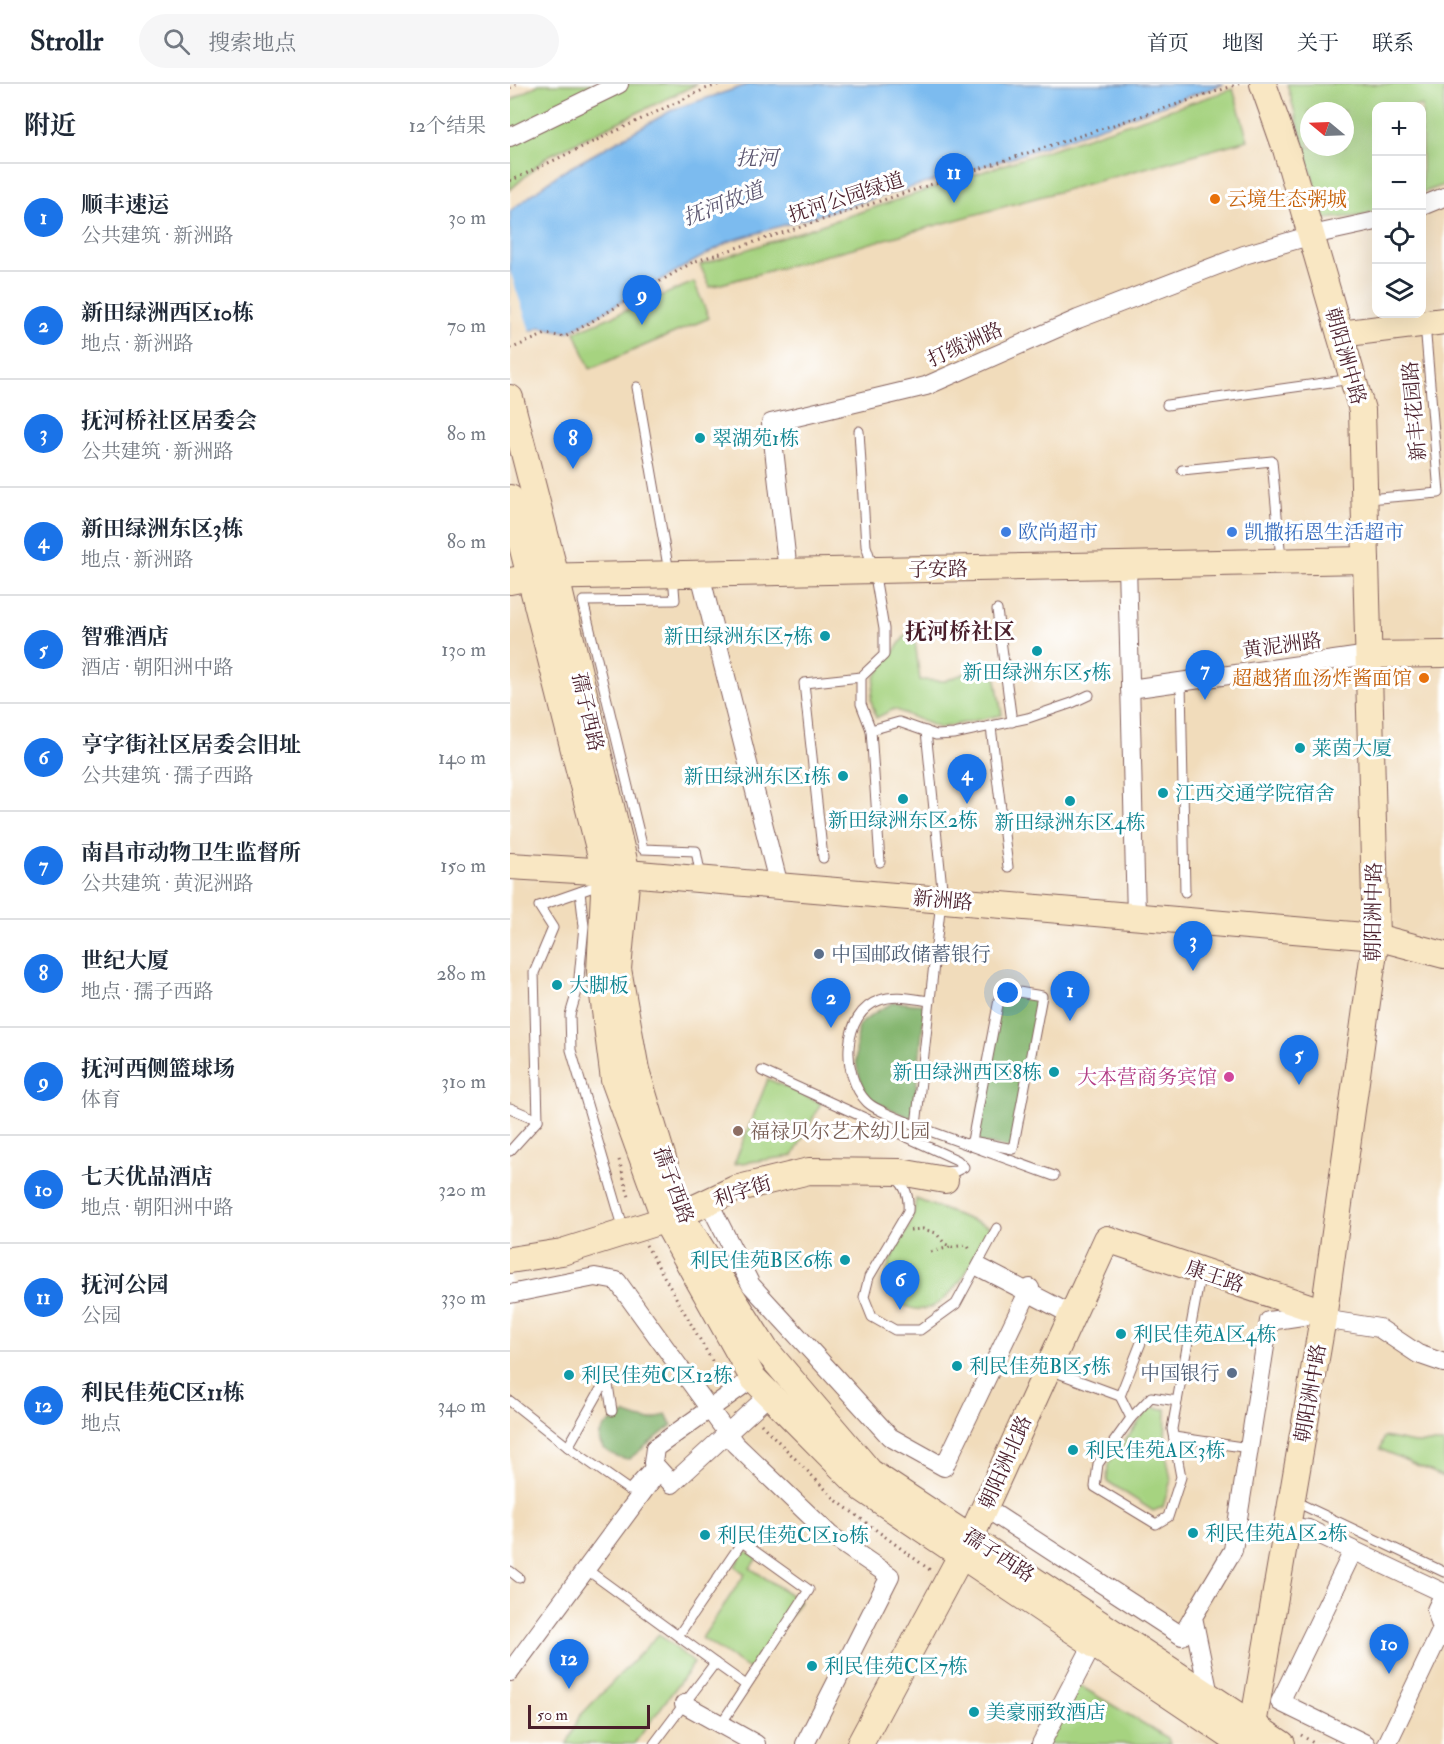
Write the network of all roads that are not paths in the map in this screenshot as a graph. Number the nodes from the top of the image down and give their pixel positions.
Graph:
1 (619, 84) edge
2 (1263, 84) edge
3 (510, 137) edge
4 (1444, 197) edge
5 (1426, 204) edge
6 (1372, 222) edge
7 (1312, 235) junction
8 (1434, 322) edge
9 (1340, 334) junction
10 (1353, 379) junction
11 (637, 387) dead end
12 (510, 398) edge
13 (1167, 405) dead end
14 (859, 432) dead end
15 (1182, 470) dead end
16 (510, 498) edge
17 (1364, 499) junction
18 (1366, 560) junction
19 (1281, 562) junction
20 (1127, 565) junction
21 (874, 570) junction
22 (788, 572) junction
23 (700, 574) junction
24 (671, 575) junction
25 (532, 578) edge
26 (997, 610) dead end
27 (1444, 654) edge
28 (1369, 655) junction
29 (861, 677) junction
30 (1180, 682) junction
31 (1130, 689) junction
32 (1089, 694) dead end
33 (1012, 722) junction
34 (991, 727) junction
35 (871, 730) junction
36 (926, 731) junction
37 (604, 736) junction
38 (823, 858) dead end
39 (880, 862) dead end
40 (510, 866) edge
41 (1008, 867) dead end
42 (616, 878) junction
43 (701, 879) junction
44 (779, 886) junction
45 (580, 892) junction
46 (1185, 892) dead end
47 (942, 905) junction
48 (1136, 916) junction
49 (1376, 941) junction
50 (1444, 955) edge
51 (1444, 967) edge
52 (930, 1001) junction
53 (762, 1071) dead end
54 (510, 1108) edge
55 (538, 1120) junction
56 (916, 1125) junction
57 (969, 1143) junction
58 (510, 1151) edge
59 (894, 1172) junction
60 (1054, 1176) dead end
61 (945, 1180) dead end
62 (708, 1201) junction
63 (672, 1217) junction
64 (997, 1228) dead end
65 (625, 1233) junction
66 (1107, 1239) joint
67 (510, 1260) edge
68 (979, 1267) junction
69 (1201, 1271) junction
70 (1028, 1292) junction
71 (510, 1294) edge
72 (1072, 1315) junction
73 (1324, 1316) junction
74 (1144, 1335) dead end
75 (1444, 1363) edge
76 (1047, 1369) junction
77 (761, 1387) junction
78 (1120, 1396) junction
79 (510, 1401) edge
80 (1178, 1401) junction
81 (710, 1409) junction
82 (612, 1411) dead end
83 (1131, 1418) junction
84 (727, 1433) junction
85 (1174, 1437) junction
86 (568, 1447) junction
87 (1249, 1448) junction
88 (656, 1466) junction
89 (1291, 1499) junction
90 (984, 1507) junction
91 (1286, 1526) junction
92 (966, 1546) junction
93 (1353, 1551) junction
94 (586, 1569) junction
95 (510, 1571) edge
96 (1444, 1572) edge
97 (519, 1578) dead end
98 (1193, 1617) junction
99 (678, 1636) junction
100 (1093, 1644) junction
101 (715, 1663) junction
102 (510, 1672) edge
103 (746, 1685) junction
104 (1209, 1695) junction
105 (684, 1704) junction
106 (721, 1724) junction
107 (1247, 1738) edge
108 (654, 1744) edge
109 (756, 1744) edge
110 (805, 1744) edge
111 (860, 1744) edge
112 (1041, 1744) edge
113 (1282, 1744) edge
114 (1366, 1744) edge
115 (1387, 1744) edge

1 - 3 street
2 - 7 main road, 朝阳洲中路
4 - 5 street
6 - 7 street
7 - 9 main road, 朝阳洲中路
7 - 22 street, 打缆洲路
8 - 9 main road
8 - 17 lane, 新丰花园路
9 - 10 main road, 朝阳洲中路
10 - 13 lane
10 - 17 main road, 朝阳洲中路
11 - 24 lane
12 - 25 main road, 孺子西路
14 - 21 lane
15 - 19 lane
16 - 25 main road, 孺子西路
17 - 18 main road, 朝阳洲中路
18 - 19 main road, 子安路
18 - 28 main road, 朝阳洲中路
19 - 20 main road, 子安路
20 - 21 main road, 子安路
20 - 31 street
21 - 22 main road, 子安路
21 - 29 lane
22 - 23 main road, 子安路
23 - 24 main road, 子安路
23 - 44 street
24 - 25 main road, 子安路
24 - 37 lane
25 - 37 main road, 孺子西路
25 - 42 main road, 孺子西路
26 - 33 lane
27 - 28 main road
28 - 30 street, 黄泥洲路
28 - 49 main road, 朝阳洲中路
29 - 35 lane
29 - 38 lane
30 - 31 street, 黄泥洲路
30 - 46 lane
31 - 48 street
32 - 33 lane
33 - 34 lane
34 - 36 lane
34 - 41 lane
35 - 36 lane
35 - 39 lane
36 - 47 lane
37 - 42 main road, 孺子西路
37 - 43 lane
40 - 42 main road, 新洲路
42 - 43 main road, 新洲路
42 - 45 lane
42 - 47 main road, 新洲路
42 - 63 main road, 孺子西路
43 - 44 main road, 新洲路
44 - 47 main road, 新洲路
45 - 55 lane
45 - 65 lane
47 - 48 main road, 新洲路
47 - 49 main road, 新洲路
47 - 52 lane
48 - 49 main road, 新洲路
49 - 50 main road
49 - 51 main road
49 - 73 main road, 朝阳洲中路
52 - 56 lane
52 - 56 lane
53 - 59 lane
54 - 55 lane
55 - 58 lane
56 - 57 lane
57 - 57 lane
57 - 60 lane
59 - 61 main road, 利字街
59 - 62 main road, 利字街
59 - 68 lane
62 - 63 main road, 利字街
62 - 70 street
63 - 65 main road, 利字街
63 - 77 main road, 孺子西路
63 - 92 main road, 孺子西路
64 - 68 lane
65 - 67 main road, 利字街
66 - 69 main road, 康王路
66 - 72 main road, 朝阳洲北路
68 - 70 lane
69 - 73 main road, 康王路
69 - 80 lane
70 - 72 lane
71 - 81 street
72 - 76 main road, 朝阳洲北路
73 - 75 street, 康王路
73 - 87 street
73 - 89 main road, 朝阳洲中路
74 - 78 lane
76 - 78 lane
76 - 90 main road, 朝阳洲北路
77 - 81 street
77 - 84 street
77 - 92 main road, 孺子西路
78 - 83 lane
79 - 86 lane
80 - 83 lane
80 - 85 lane
81 - 84 street
81 - 88 street
82 - 86 lane
83 - 85 lane
84 - 88 street
84 - 110 street
85 - 87 lane
86 - 88 lane
87 - 98 street
88 - 94 street
89 - 91 main road, 朝阳洲中路
89 - 96 lane
90 - 92 main road, 朝阳洲北路
90 - 98 street
91 - 93 street
91 - 107 main road, 朝阳洲中路
92 - 100 main road, 孺子西路
92 - 104 main road, 孺子西路
92 - 111 main road, 朝阳洲北路
93 - 114 street
93 - 115 street
94 - 99 lane
94 - 102 street
95 - 97 lane
98 - 104 street
99 - 101 lane
99 - 103 lane
100 - 107 main road, 孺子西路
100 - 112 street
101 - 103 lane
101 - 105 lane
103 - 106 lane
104 - 107 main road, 孺子西路
105 - 106 street
105 - 108 lane
106 - 109 street
107 - 113 main road

